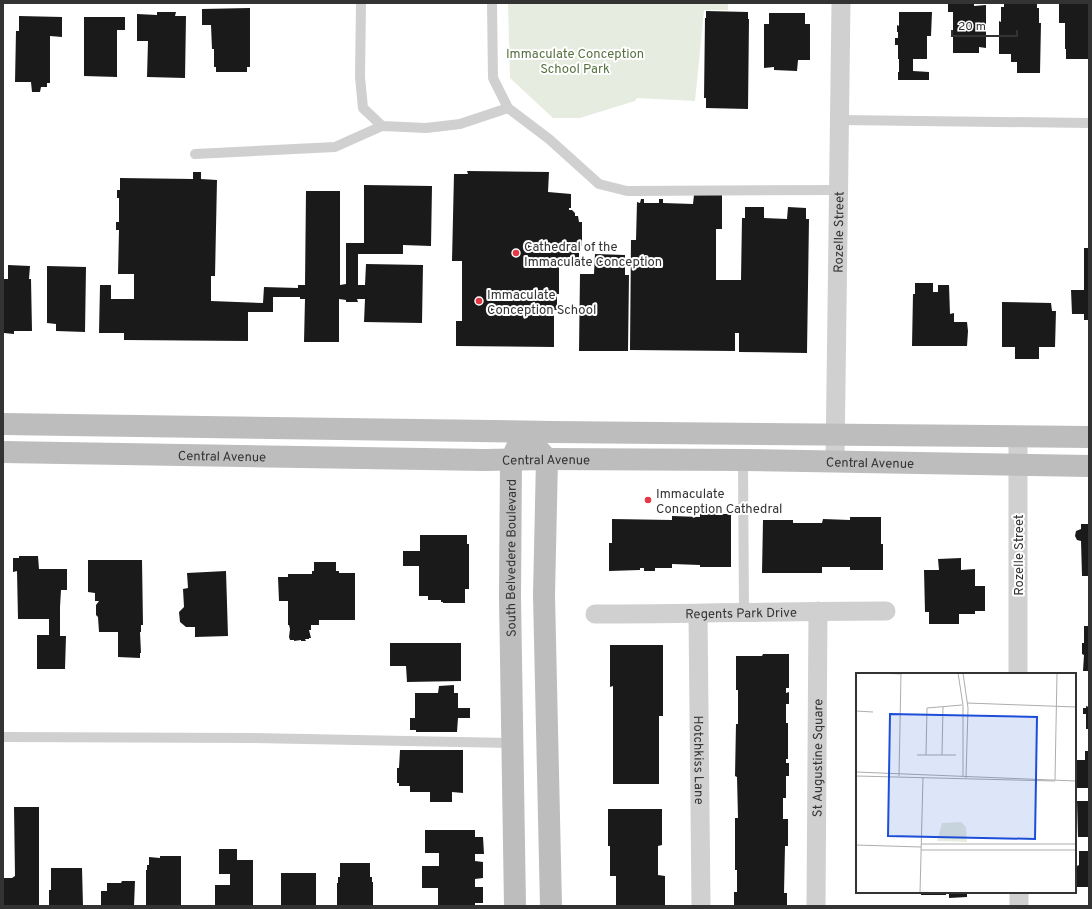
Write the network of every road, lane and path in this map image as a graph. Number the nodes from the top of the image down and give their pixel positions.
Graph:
1 (361, 3) edge
2 (492, 3) edge
3 (841, 3) edge
4 (508, 108) junction
5 (840, 120) junction
6 (1089, 123) edge
7 (382, 126) junction
8 (195, 154) dead end
9 (839, 190) junction
10 (3, 424) edge
11 (524, 432) junction
12 (836, 434) junction
13 (1018, 436) junction
14 (1089, 437) edge
15 (3, 452) edge
16 (547, 459) junction
17 (511, 460) junction
18 (743, 460) junction
19 (835, 461) junction
20 (1018, 465) junction
21 (1089, 466) edge
22 (818, 611) junction
23 (886, 611) dead end
24 (744, 613) junction
25 (595, 614) dead end
26 (698, 614) junction
27 (1018, 673) edge
28 (3, 737) edge
29 (512, 743) junction
30 (1019, 893) edge
31 (515, 906) edge
32 (551, 906) edge
33 (701, 906) edge
34 (816, 906) edge
35 (1019, 906) edge

1 - 7 lane
2 - 4 lane
3 - 5 street, Rozelle Street
4 - 7 lane
4 - 9 lane
5 - 6 lane
5 - 9 street, Rozelle Street
7 - 8 lane
9 - 12 street, Rozelle Street
10 - 11 main road, Central Avenue
11 - 12 main road, Central Avenue
11 - 16 main road
11 - 17 main road, South Belvedere Boulevard
12 - 13 main road, Central Avenue
12 - 19 street, Rozelle Street
13 - 14 main road, Central Avenue
13 - 20 street, Rozelle Street
15 - 17 main road, Central Avenue
16 - 17 main road, Central Avenue
16 - 18 main road, Central Avenue
16 - 32 main road
17 - 29 main road, South Belvedere Boulevard
18 - 19 main road, Central Avenue
18 - 24 lane
19 - 20 main road, Central Avenue
20 - 21 main road, Central Avenue
20 - 27 street, Rozelle Street
22 - 23 street, Regents Park Drive
22 - 24 street, Regents Park Drive
22 - 34 street, St Augustine Square
24 - 26 street, Regents Park Drive
25 - 26 street, Regents Park Drive
26 - 33 street, Hotchkiss Lane
28 - 29 lane
29 - 31 main road, South Belvedere Boulevard
30 - 35 street

